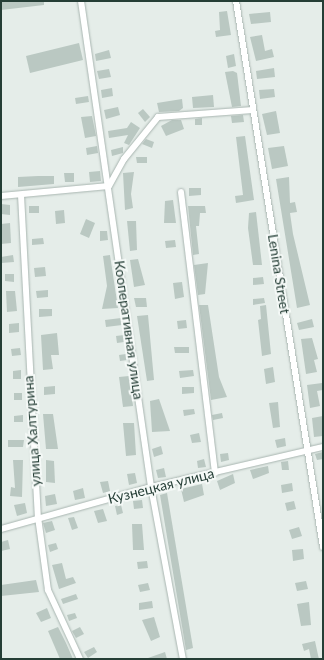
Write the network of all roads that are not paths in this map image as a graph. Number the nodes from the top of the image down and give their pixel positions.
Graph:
1 (81, 1) edge
2 (236, 1) edge
3 (253, 110) junction
4 (109, 186) junction
5 (181, 192) dead end
6 (21, 195) junction
7 (1, 196) edge
8 (323, 447) edge
9 (307, 451) junction
10 (214, 473) junction
11 (151, 487) junction
12 (38, 517) junction
13 (1, 528) edge
14 (323, 547) edge
15 (80, 659) edge
16 (183, 659) edge

1 - 4 street, Кооперативная улица
2 - 3 street, Lenina Street
3 - 4 street
3 - 9 street, Lenina Street
4 - 6 street
4 - 11 street, Кооперативная улица
5 - 10 street
6 - 7 street
6 - 12 street, улица Халтурина
8 - 9 street, Кузнецкая улица
9 - 10 street, Кузнецкая улица
9 - 14 street, Lenina Street
10 - 11 street, Кузнецкая улица
11 - 12 street, Кузнецкая улица
11 - 16 street, Кооперативная улица
12 - 13 street, Кузнецкая улица
12 - 15 street, улица Халтурина

